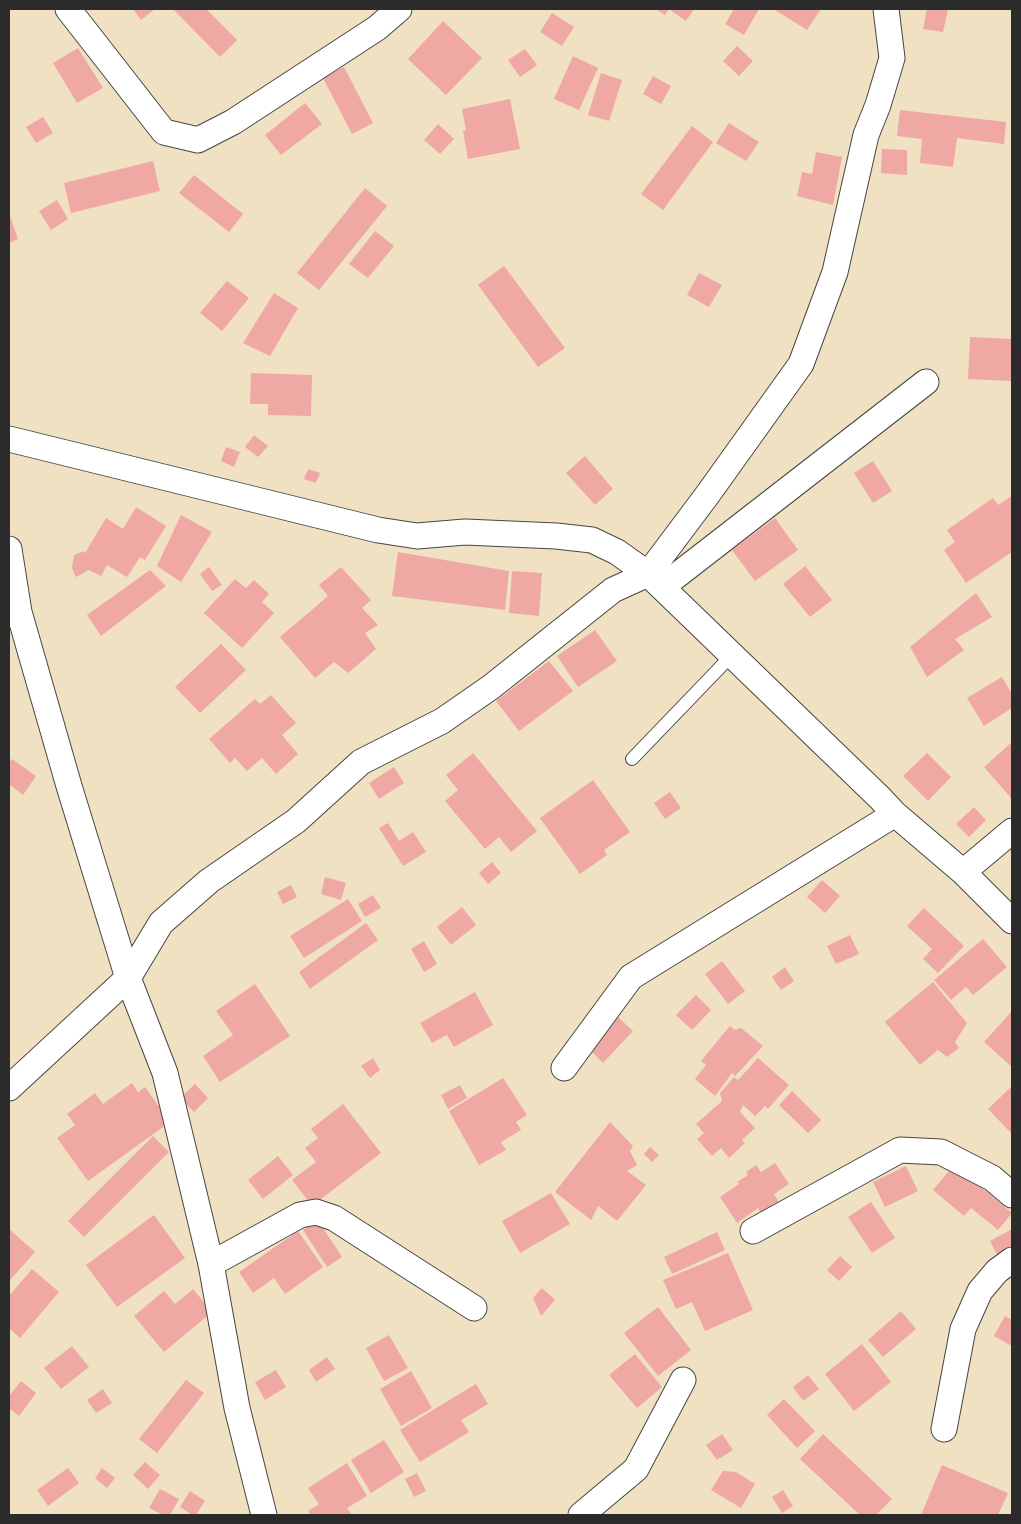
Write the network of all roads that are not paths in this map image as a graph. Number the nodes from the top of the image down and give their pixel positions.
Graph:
1 (68, 9) edge
2 (399, 9) edge
3 (886, 9) edge
4 (926, 382) dead end
5 (9, 439) edge
6 (9, 549) edge
7 (655, 581) junction
8 (732, 655) junction
9 (632, 759) dead end
10 (895, 814) junction
11 (1012, 831) edge
12 (963, 872) junction
13 (1012, 921) edge
14 (128, 978) junction
15 (564, 1068) dead end
16 (9, 1088) edge
17 (1012, 1195) edge
18 (753, 1231) dead end
19 (1012, 1260) edge
20 (211, 1264) junction
21 (474, 1308) dead end
22 (683, 1380) dead end
23 (944, 1429) dead end
24 (264, 1515) edge
25 (581, 1515) edge

1 - 2 street
3 - 7 street
4 - 7 street
5 - 7 street
6 - 14 street
7 - 8 street
7 - 14 street
8 - 9 lane
8 - 10 street
10 - 12 street
10 - 15 street
11 - 12 street
12 - 13 street
14 - 16 street
14 - 20 street
17 - 18 street
19 - 23 street
20 - 21 street
20 - 24 street
22 - 25 street

